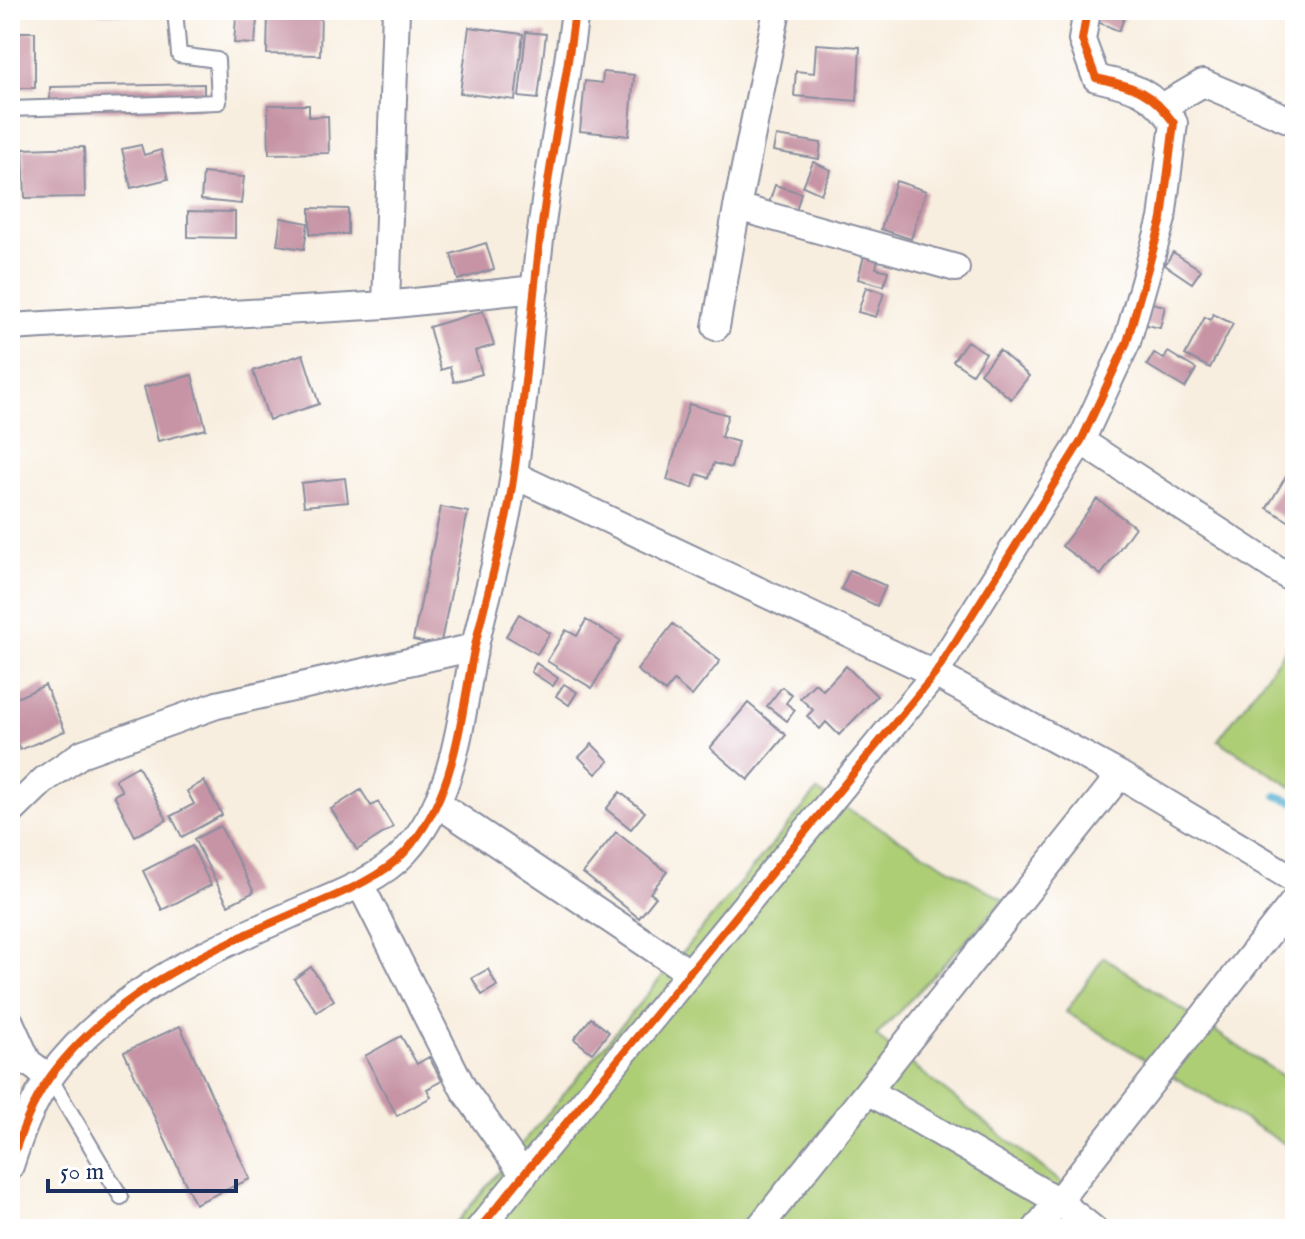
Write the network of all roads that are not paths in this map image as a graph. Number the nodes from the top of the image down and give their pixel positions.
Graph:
1 (175, 10) edge
2 (396, 10) edge
3 (575, 10) edge
4 (777, 10) edge
5 (1087, 10) edge
6 (1162, 107) junction
7 (10, 109) edge
8 (1295, 122) edge
9 (737, 207) junction
10 (956, 268) dead end
11 (535, 289) junction
12 (386, 305) junction
13 (10, 327) edge
14 (716, 327) dead end
15 (1081, 441) junction
16 (514, 475) junction
17 (1295, 581) edge
18 (475, 647) junction
19 (935, 674) junction
20 (1120, 775) junction
21 (438, 804) junction
22 (10, 813) edge
23 (1295, 880) edge
24 (360, 884) junction
25 (1295, 900) edge
26 (690, 973) junction
27 (10, 1022) edge
28 (50, 1078) junction
29 (868, 1091) junction
30 (10, 1166) edge
31 (524, 1175) junction
32 (121, 1197) dead end
33 (1058, 1201) junction
34 (479, 1229) edge
35 (758, 1229) edge
36 (1036, 1229) edge
37 (1093, 1229) edge

1 - 7 lane
2 - 12 street
3 - 11 street
4 - 9 street
5 - 6 street
6 - 8 street
6 - 15 street
9 - 10 street
9 - 14 street
11 - 12 street
11 - 16 street
12 - 13 street
15 - 17 street
15 - 19 street
16 - 18 street
16 - 19 street
18 - 21 street
18 - 22 street
19 - 20 street
19 - 26 street
20 - 23 street
20 - 29 street
21 - 24 street
21 - 26 street
24 - 28 street
24 - 31 street
25 - 33 street
26 - 31 street
27 - 28 street
28 - 30 street
28 - 32 lane
29 - 33 street
29 - 35 street
31 - 34 street
33 - 36 street
33 - 37 street

